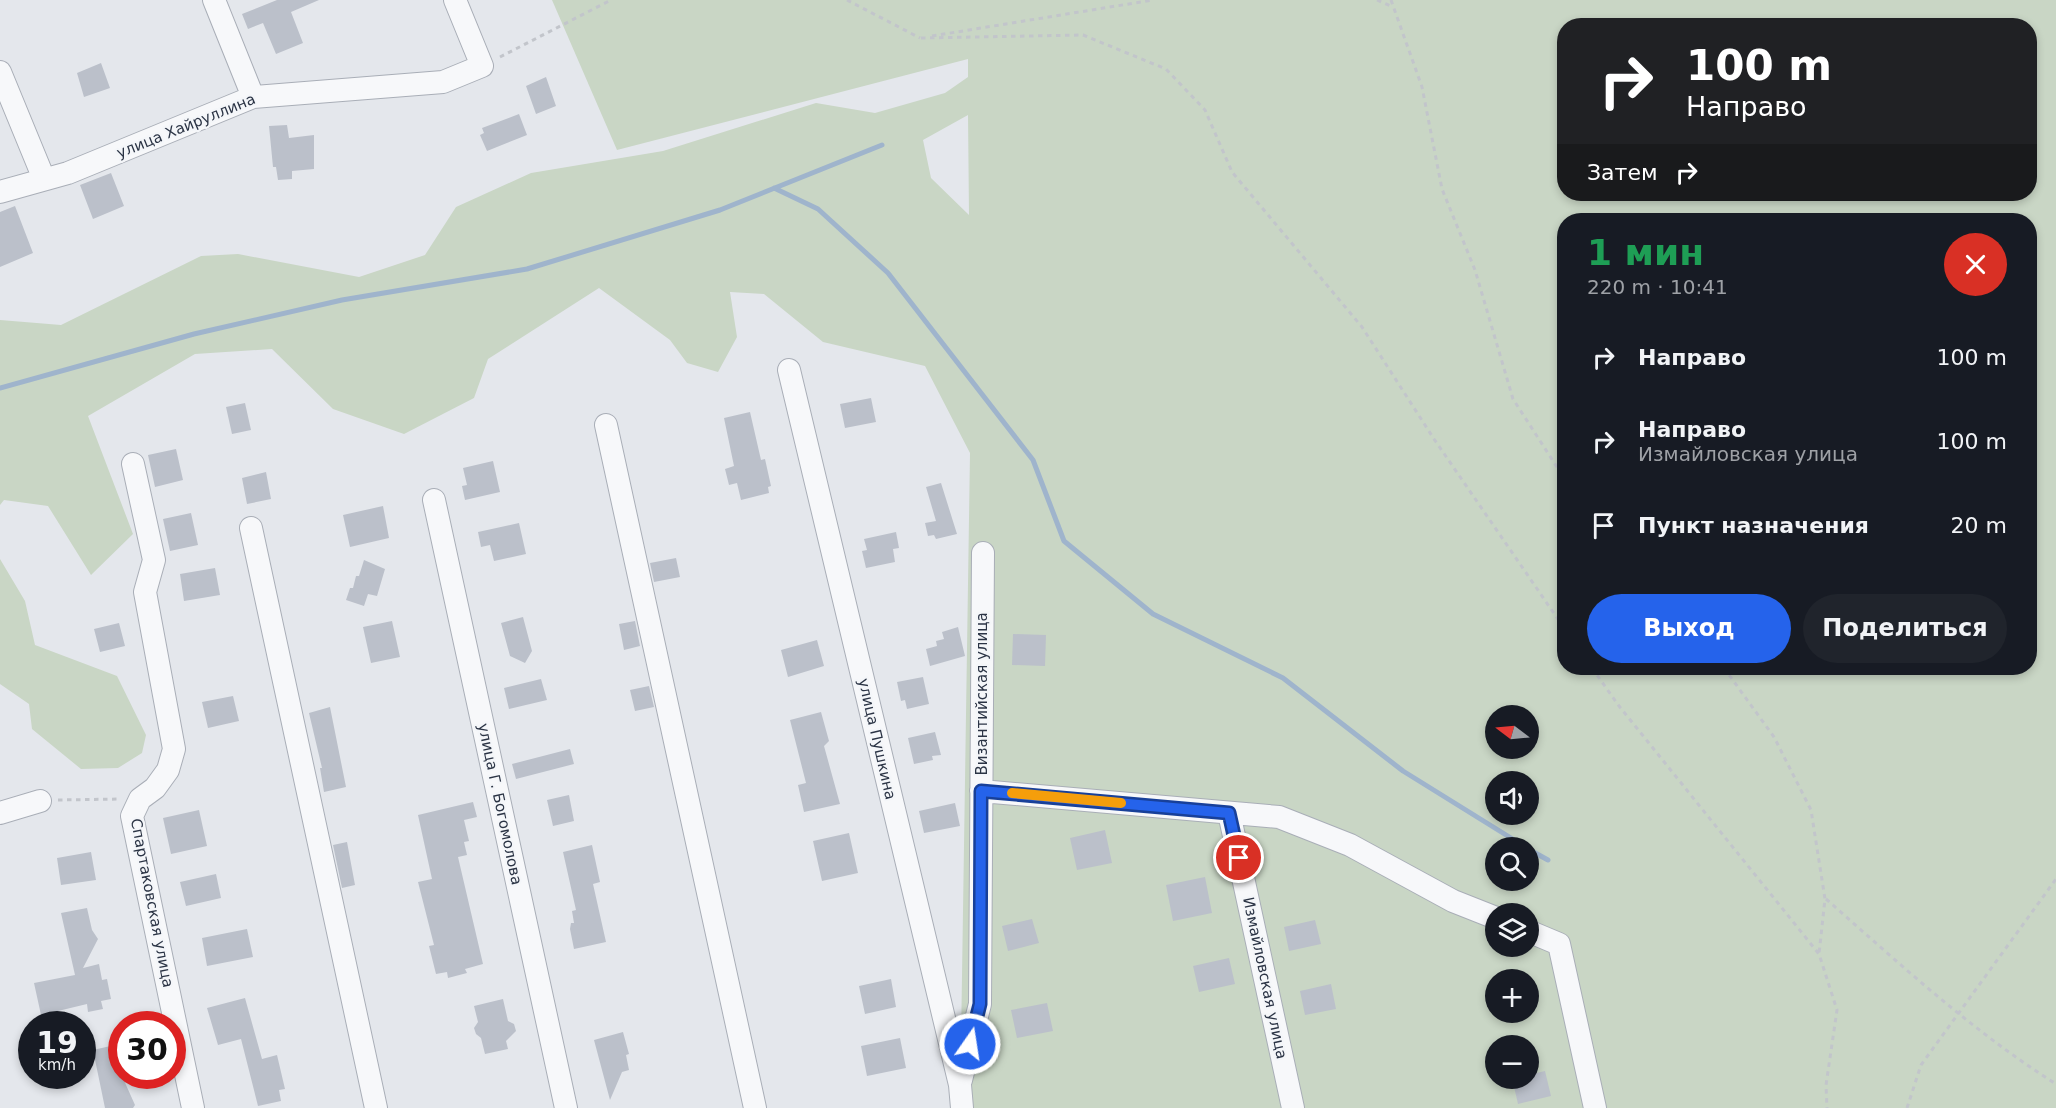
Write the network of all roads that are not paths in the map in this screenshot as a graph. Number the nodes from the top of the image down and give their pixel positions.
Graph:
1 (214, 0) edge
2 (455, 0) edge
3 (0, 72) edge
4 (253, 97) junction
5 (44, 179) junction
6 (0, 192) edge
7 (789, 370) dead end
8 (606, 425) dead end
9 (133, 464) dead end
10 (434, 500) dead end
11 (251, 528) dead end
12 (983, 553) dead end
13 (981, 791) junction
14 (40, 801) road end
15 (0, 813) edge
16 (1229, 813) junction
17 (1485, 914) edge
18 (1539, 935) edge
19 (960, 1085) junction
20 (193, 1108) edge
21 (376, 1108) edge
22 (566, 1108) edge
23 (754, 1108) edge
24 (962, 1108) edge
25 (1293, 1108) edge
26 (1595, 1108) edge

1 - 4 street
2 - 4 street, улица Хайруллина
3 - 5 street
4 - 5 street, улица Хайруллина
5 - 6 street, улица Хайруллина
7 - 19 street, улица Пушкина
8 - 23 street
9 - 20 street, Спартаковская улица
10 - 22 street, улица Г. Богомолова
11 - 21 street
12 - 13 street, Византийская улица
13 - 16 street
13 - 19 street, Византийская улица
14 - 15 street
16 - 17 street
16 - 25 street, Измайловская улица
18 - 26 street
19 - 24 street, улица Пушкина

